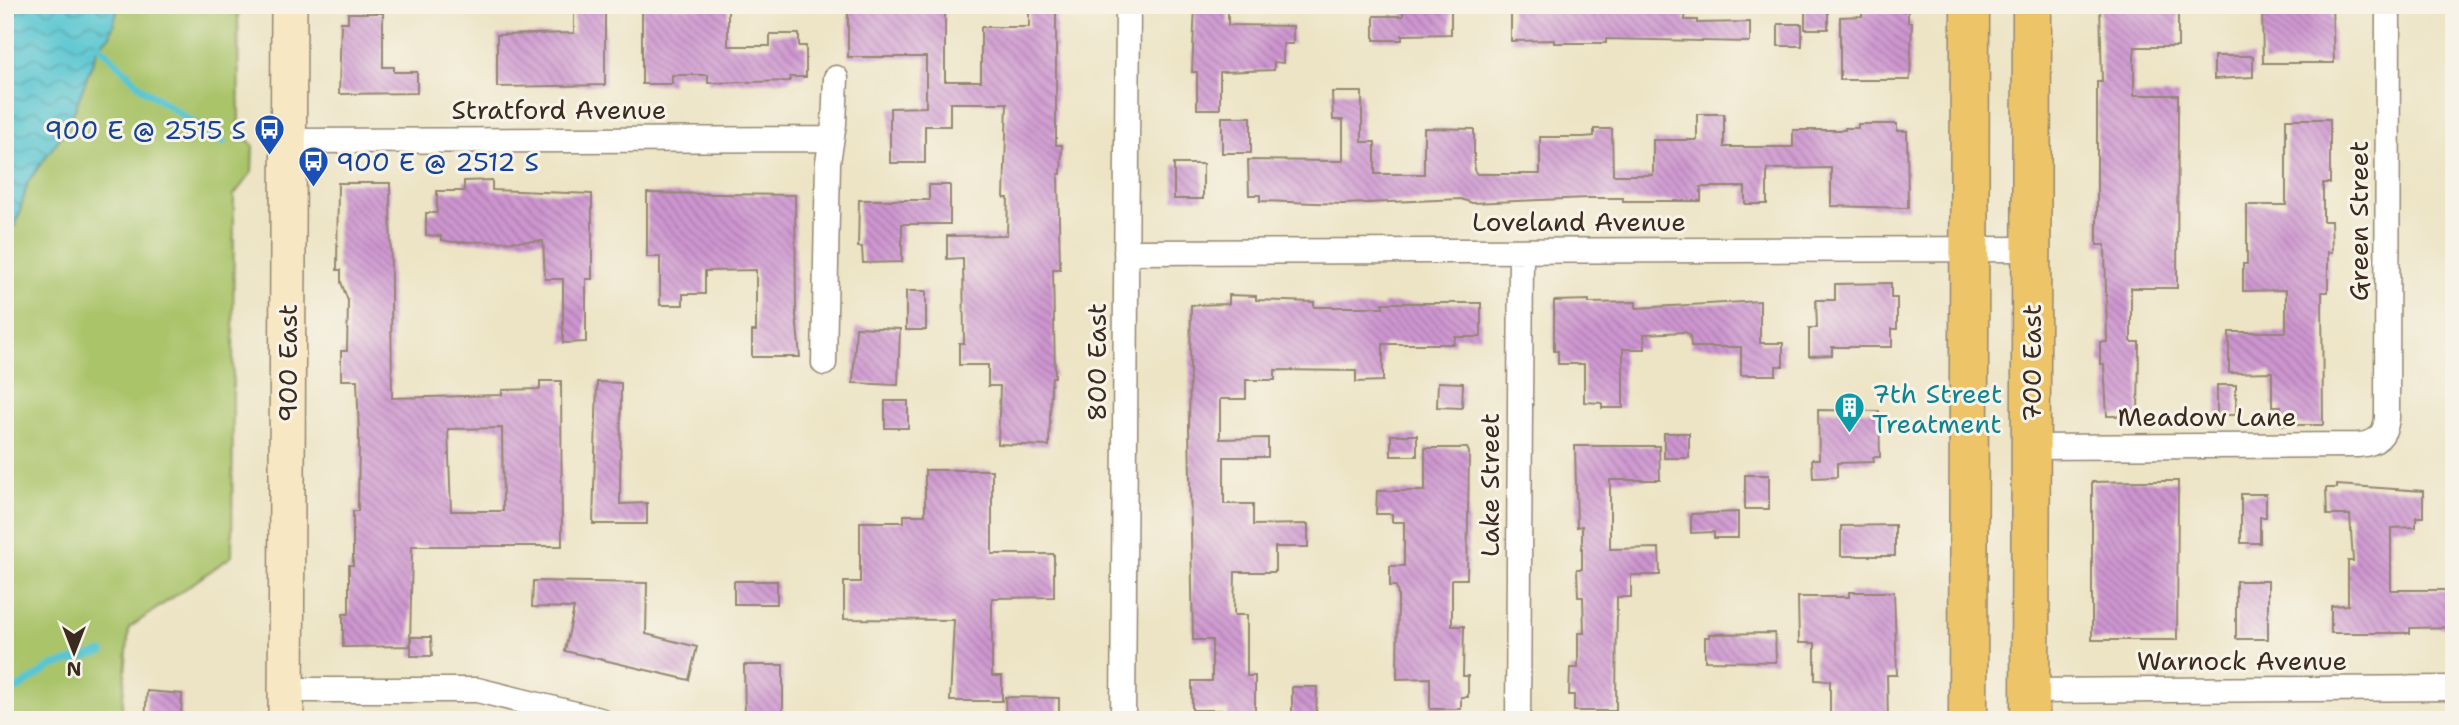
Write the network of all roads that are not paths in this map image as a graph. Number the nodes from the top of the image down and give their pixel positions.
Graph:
1 (289, 5) edge
2 (1128, 5) edge
3 (1970, 5) edge
4 (2032, 5) edge
5 (2388, 5) edge
6 (836, 78) dead end
7 (830, 139) junction
8 (289, 141) junction
9 (1969, 249) junction
10 (2032, 249) junction
11 (1521, 251) junction
12 (1126, 252) junction
13 (824, 363) dead end
14 (2381, 436) joint
15 (2031, 447) junction
16 (2454, 688) edge
17 (286, 705) edge
18 (2030, 705) edge
19 (600, 720) edge
20 (1123, 720) edge
21 (1518, 720) edge
22 (1968, 720) edge

1 - 8 street, 900 East
2 - 12 street, 800 East
3 - 9 main road
4 - 10 main road, 700 East
5 - 14 street, Green Street
6 - 7 street
7 - 8 street, Stratford Avenue
7 - 13 street
8 - 17 street, 900 East
9 - 10 street, Loveland Avenue
9 - 11 street, Loveland Avenue
9 - 22 main road
10 - 15 main road, 700 East
11 - 12 street, Loveland Avenue
11 - 21 street, Lake Street
12 - 20 street, 800 East
14 - 15 street, Meadow Lane
15 - 18 main road, 700 East
16 - 18 street, Warnock Avenue
17 - 19 street

